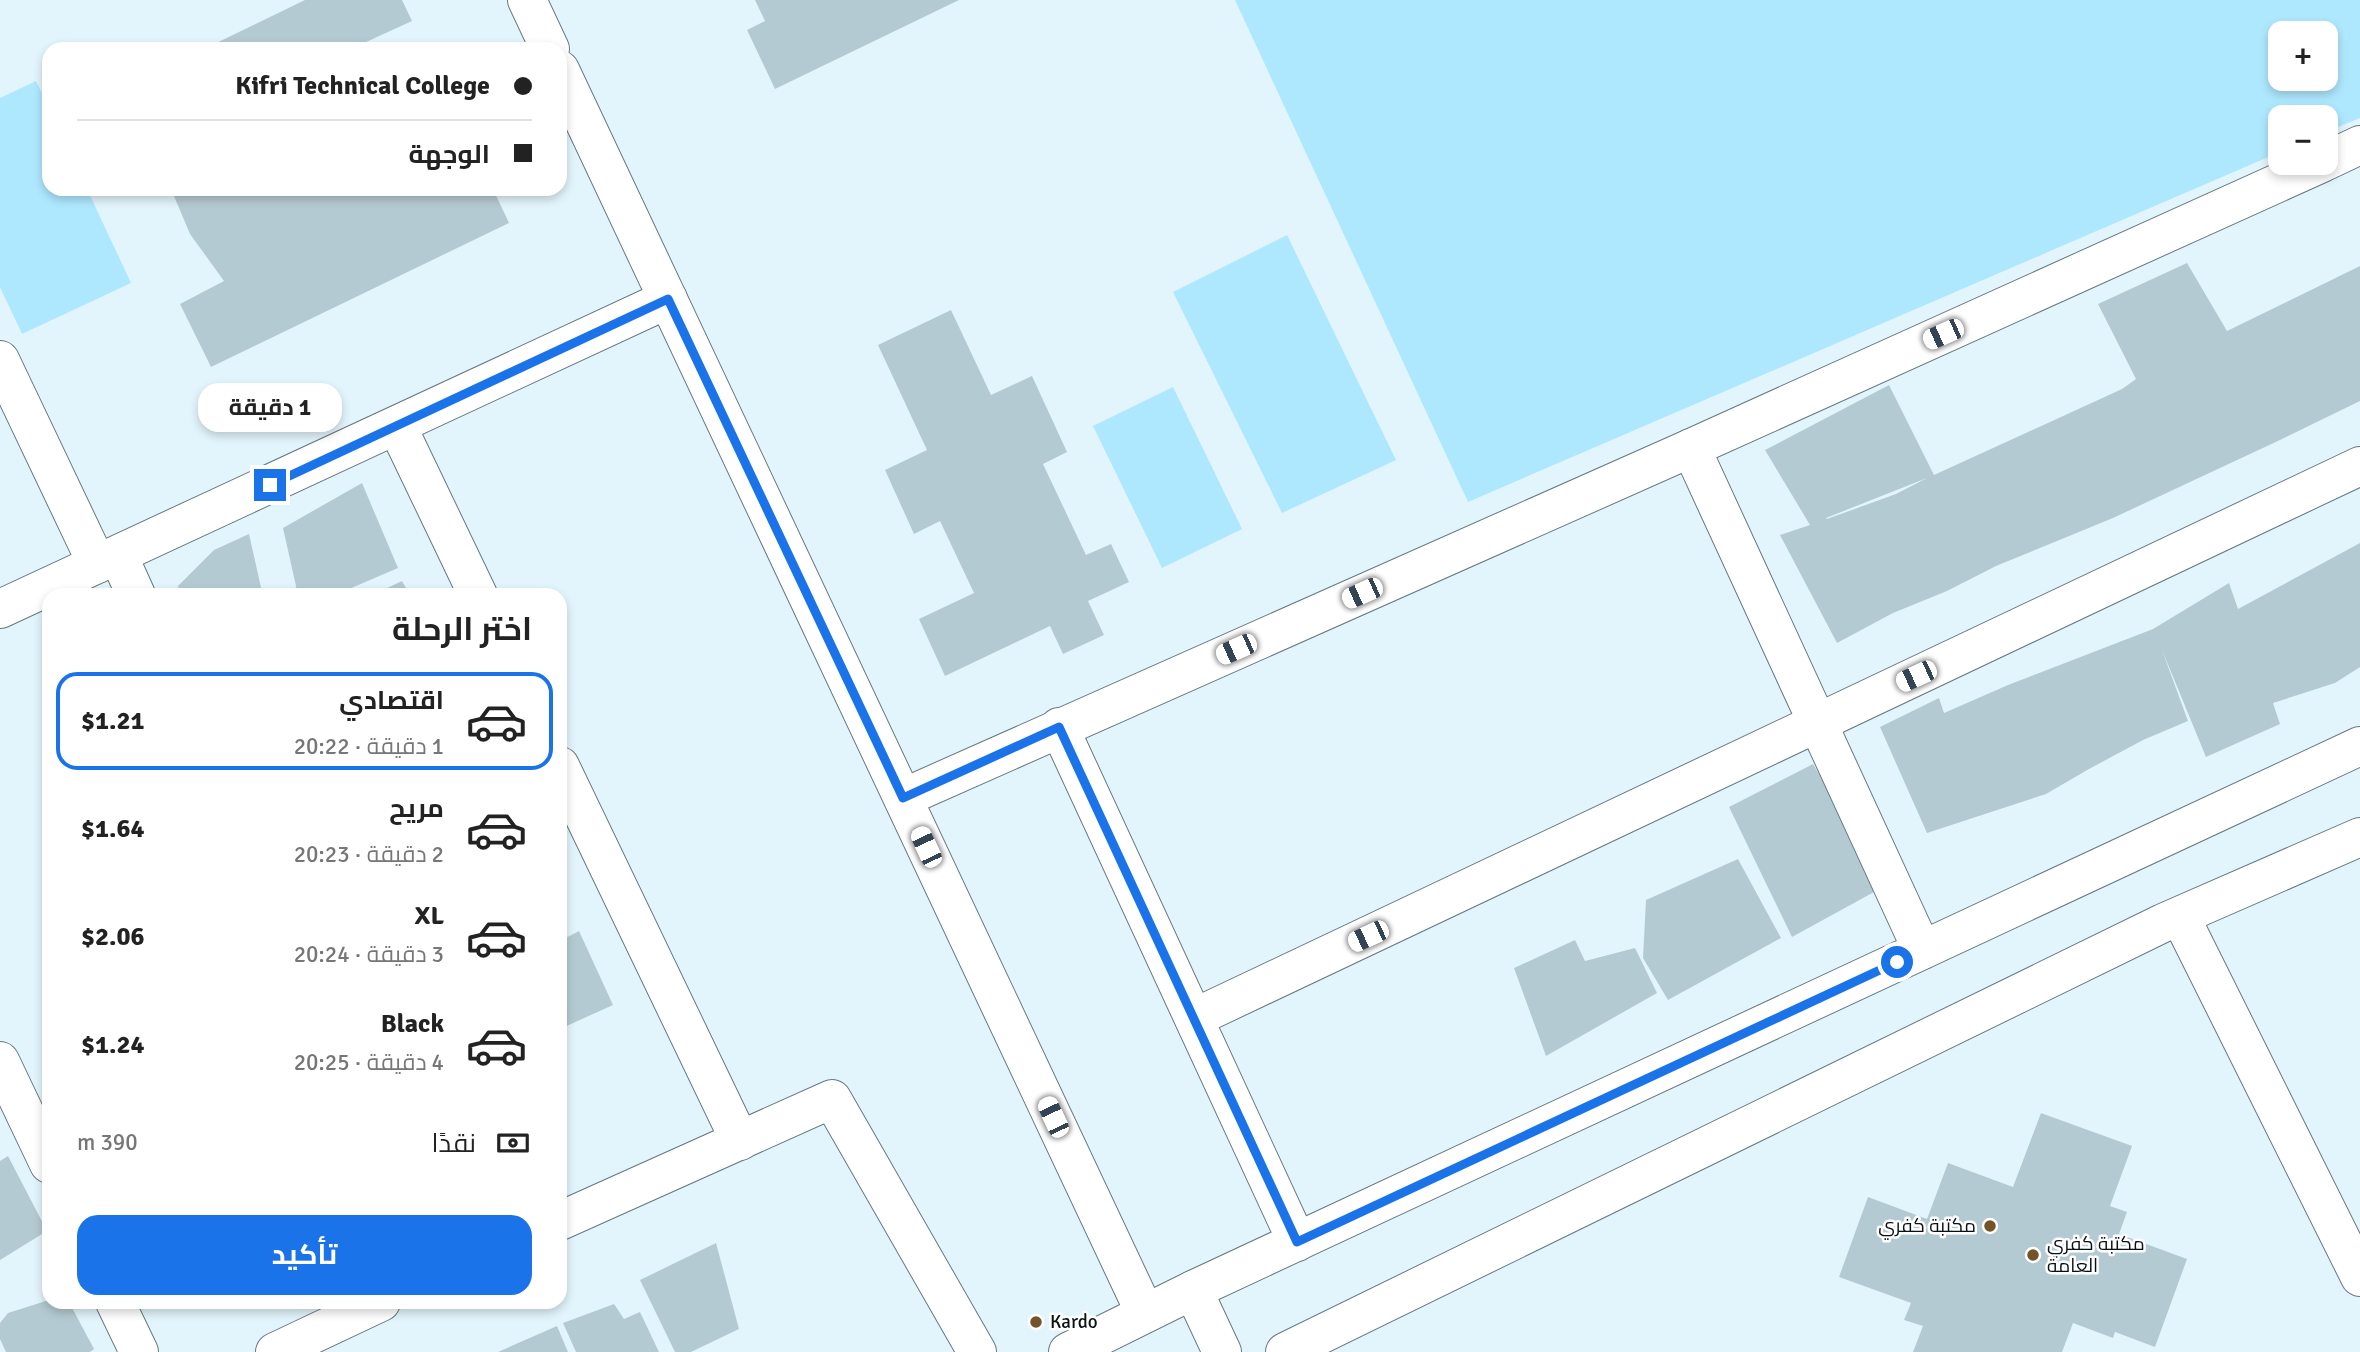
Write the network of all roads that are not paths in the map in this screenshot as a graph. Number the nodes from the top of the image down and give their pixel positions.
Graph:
1 (527, 0) edge
2 (547, 42) edge
3 (567, 85) edge
4 (2360, 145) edge
5 (2338, 155) edge
6 (2295, 175) edge
7 (668, 299) junction
8 (0, 360) edge
9 (397, 426) junction
10 (1690, 448) junction
11 (2360, 466) edge
12 (108, 560) junction
13 (46, 588) edge
14 (130, 588) edge
15 (475, 588) edge
16 (42, 590) edge
17 (0, 609) edge
18 (1817, 723) junction
19 (1059, 727) junction
20 (2360, 746) edge
21 (567, 781) edge
22 (903, 798) junction
23 (2360, 837) edge
24 (2180, 916) junction
25 (1922, 950) junction
26 (1194, 1018) junction
27 (0, 1061) edge
28 (740, 1141) junction
29 (42, 1149) edge
30 (567, 1218) edge
31 (1297, 1242) junction
32 (2360, 1277) edge
33 (1193, 1290) junction
34 (118, 1309) edge
35 (367, 1309) edge
36 (1145, 1313) junction
37 (1088, 1347) edge
38 (139, 1352) edge
39 (275, 1352) edge
40 (977, 1352) edge
41 (1222, 1352) edge
42 (1285, 1352) edge

1 - 2 street
3 - 7 street
4 - 5 street
6 - 10 street
7 - 9 street
7 - 22 street
8 - 12 street
9 - 12 street
9 - 15 street
10 - 18 street
10 - 19 street
11 - 18 street
12 - 13 street
12 - 14 street
16 - 17 street
18 - 25 street
18 - 26 street
19 - 22 street
19 - 26 street
20 - 25 street
21 - 28 street
22 - 36 street
23 - 24 street
24 - 32 street
24 - 42 street
25 - 31 street
26 - 31 street
27 - 29 street
28 - 30 street
28 - 40 street
31 - 33 street
33 - 36 street
33 - 41 street
34 - 38 street
35 - 39 street
36 - 37 street

